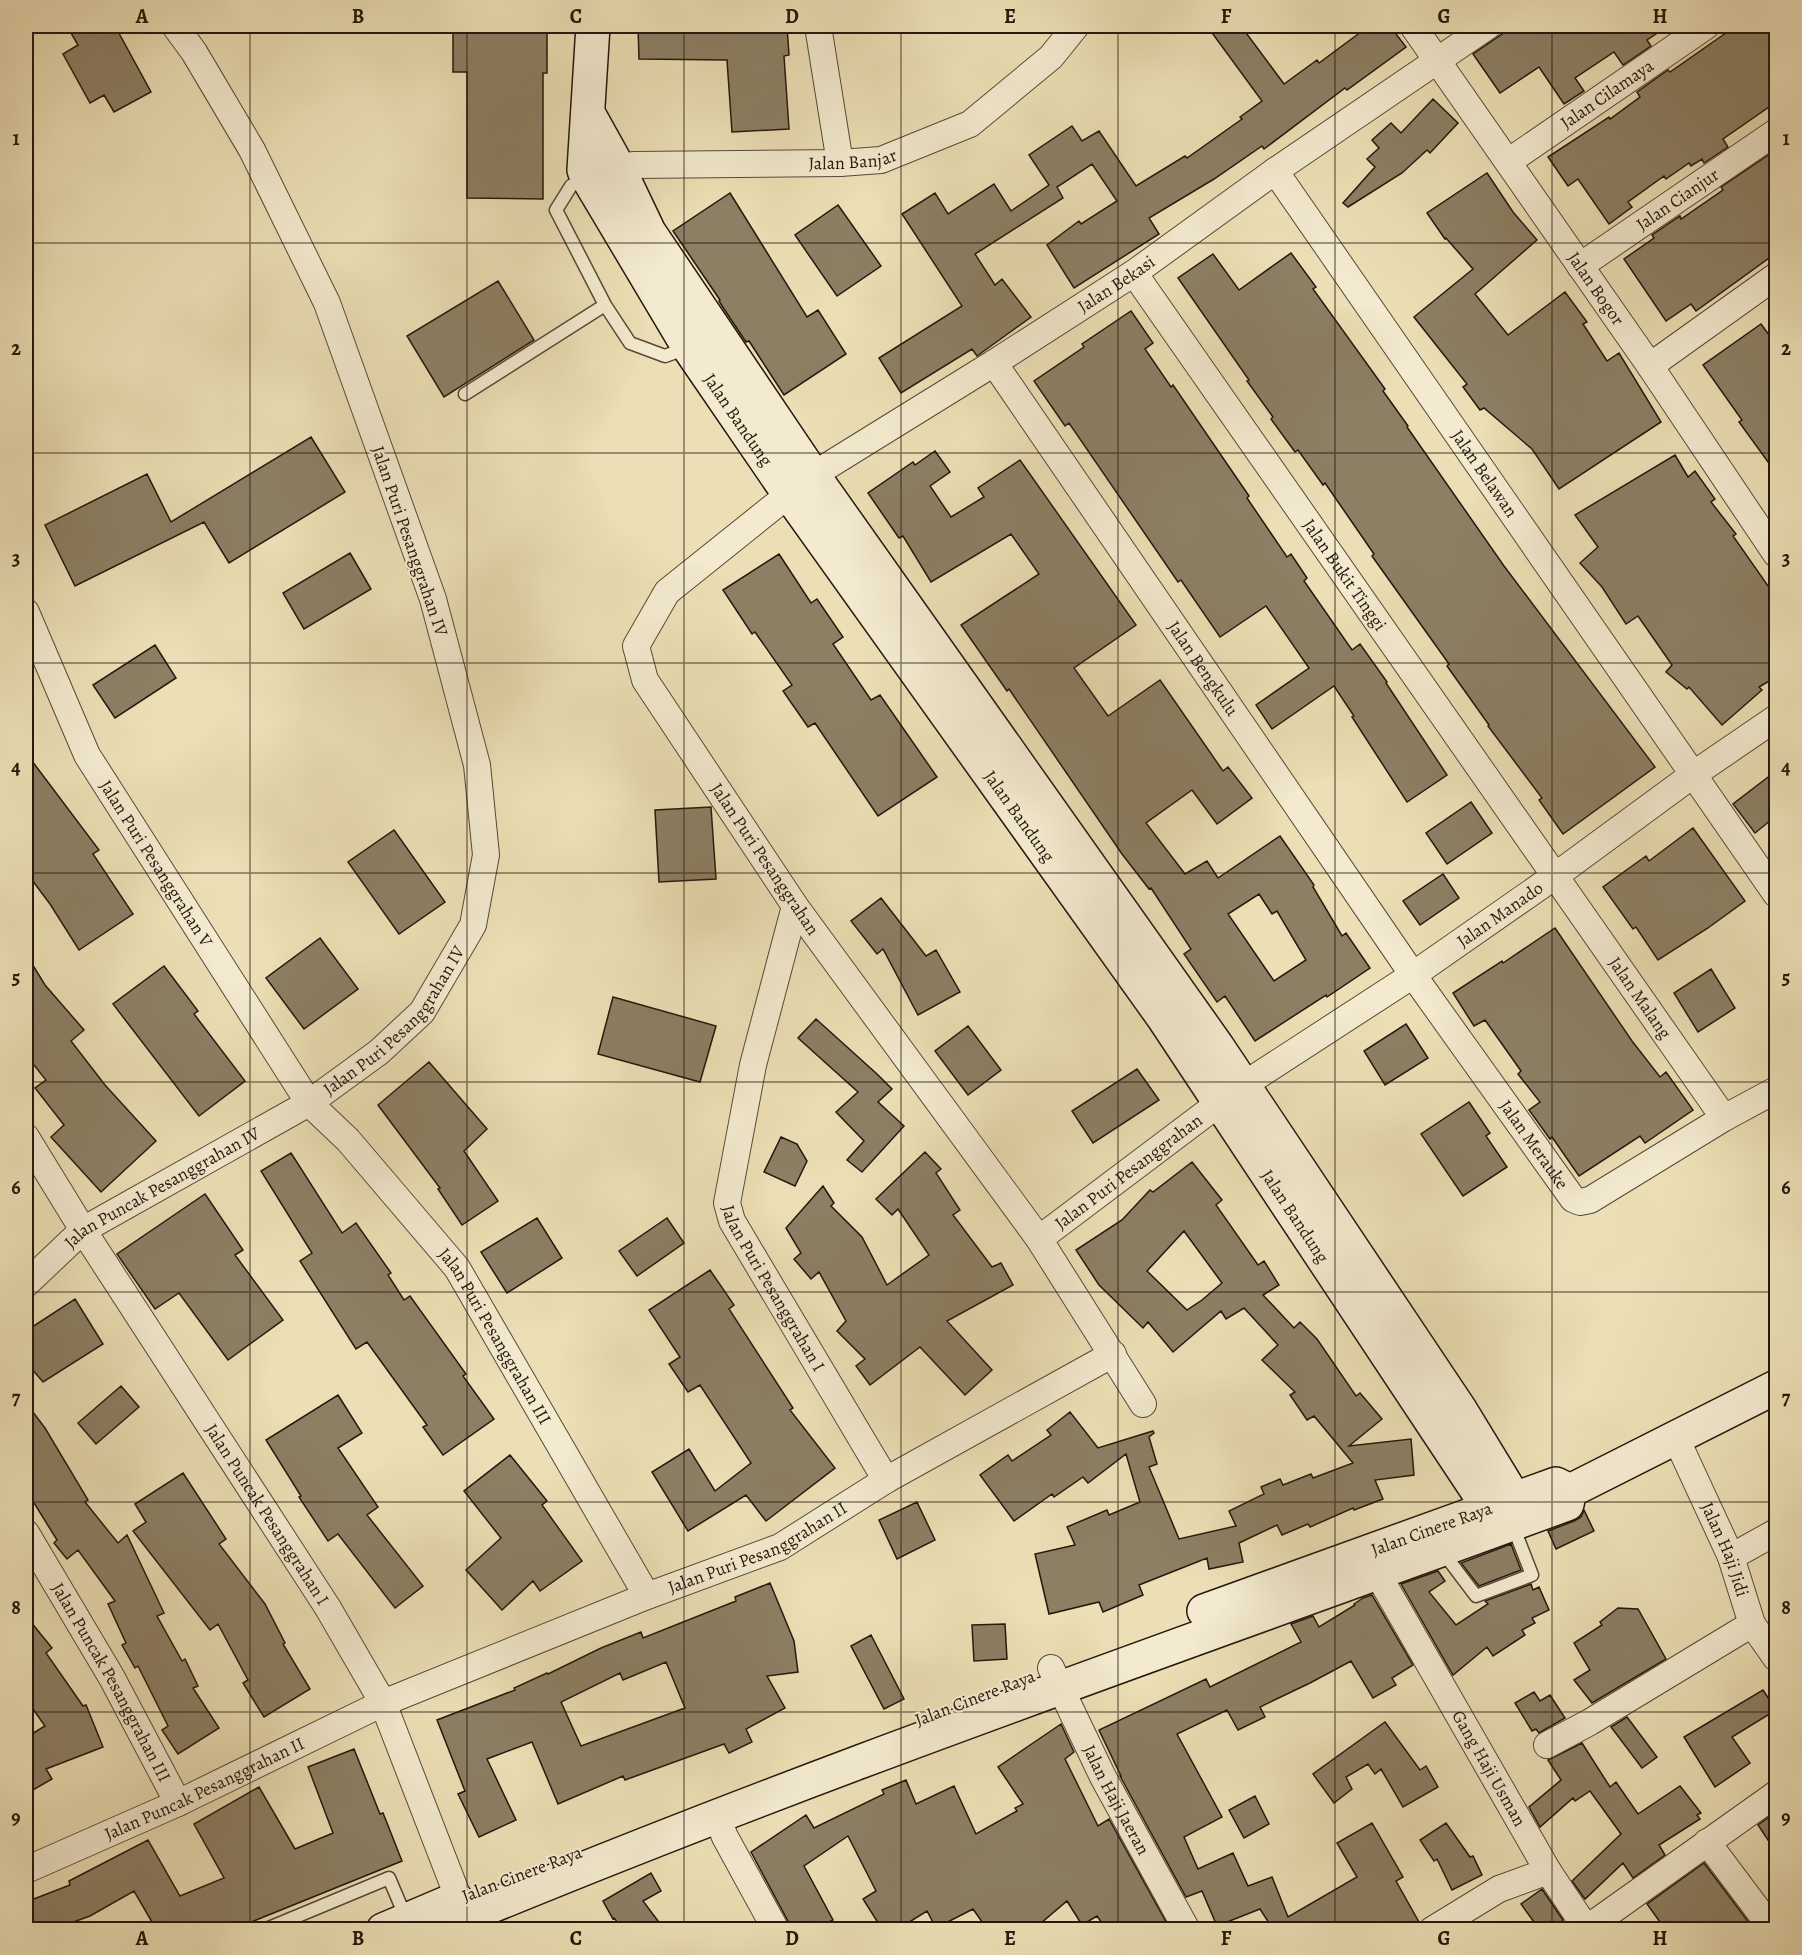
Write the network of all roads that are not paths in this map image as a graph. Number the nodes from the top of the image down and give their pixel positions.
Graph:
1 (175, 26) edge
2 (593, 26) edge
3 (818, 26) edge
4 (1076, 26) edge
5 (1413, 26) edge
6 (1488, 26) edge
7 (1706, 26) edge
8 (1437, 61) junction
9 (588, 113) junction
10 (1776, 132) edge
11 (1508, 162) junction
12 (840, 163) junction
13 (618, 167) junction
14 (1275, 171) junction
15 (585, 173) junction
16 (1580, 266) junction
17 (1134, 273) junction
18 (1776, 276) edge
19 (605, 306) junction
20 (688, 348) junction
21 (994, 363) junction
22 (1650, 366) junction
23 (465, 394) dead end
24 (801, 484) junction
25 (1776, 554) edge
26 (26, 612) edge
27 (1776, 718) edge
28 (1694, 774) junction
29 (1555, 876) junction
30 (1776, 894) edge
31 (795, 906) junction
32 (1413, 975) junction
33 (1776, 1090) edge
34 (1231, 1095) junction
35 (309, 1103) junction
36 (1724, 1118) junction
37 (26, 1137) edge
38 (83, 1230) junction
39 (1039, 1239) junction
40 (26, 1284) edge
41 (1113, 1354) junction
42 (1776, 1387) edge
43 (1143, 1404) dead end
44 (1676, 1438) junction
45 (886, 1480) junction
46 (1505, 1510) junction
47 (1776, 1532) edge
48 (26, 1533) edge
49 (1441, 1550) junction
50 (1731, 1557) junction
51 (1373, 1562) junction
52 (647, 1596) junction
53 (1752, 1624) junction
54 (1776, 1658) edge
55 (1056, 1677) junction
56 (382, 1703) junction
57 (1547, 1745) dead end
58 (1776, 1794) edge
59 (178, 1803) junction
60 (717, 1817) junction
61 (1707, 1842) junction
62 (26, 1870) edge
63 (1548, 1872) junction
64 (461, 1908) junction
65 (403, 1927) edge
66 (264, 1929) edge
67 (776, 1929) edge
68 (1187, 1929) edge
69 (1432, 1929) edge
70 (1773, 1929) edge

1 - 35 street, Jalan Puri Pesanggrahan IV
2 - 9 main road
3 - 12 street
4 - 12 street, Jalan Banjar
5 - 8 street, Jalan Bogor
6 - 8 street, Jalan Bekasi
7 - 11 street, Jalan Cilamaya
8 - 11 street, Jalan Bogor
8 - 14 street, Jalan Bekasi
9 - 13 main road, Jalan Bandung
9 - 15 main road
10 - 16 street, Jalan Cianjur
11 - 16 street, Jalan Bogor
12 - 13 street, Jalan Banjar
13 - 15 street, Jalan Banjar
13 - 24 main road, Jalan Bandung
14 - 17 street, Jalan Bekasi
14 - 28 street, Jalan Belawan
15 - 19 lane
15 - 20 main road, Jalan Bandung
16 - 22 street, Jalan Bogor
17 - 21 street, Jalan Bekasi
17 - 29 street, Jalan Bukit Tinggi
18 - 22 street
19 - 20 lane
19 - 23 lane
20 - 24 main road, Jalan Bandung
21 - 24 street, Jalan Bekasi
21 - 32 street, Jalan Bengkulu
22 - 25 street, Jalan Bogor
24 - 31 street, Jalan Puri Pesanggrahan
24 - 34 main road, Jalan Bandung
26 - 35 street, Jalan Puri Pesanggrahan V
27 - 28 street, Jalan Manado
28 - 29 street, Jalan Manado
28 - 30 street, Jalan Belawan
29 - 32 street, Jalan Manado
29 - 36 street, Jalan Malang
31 - 39 street, Jalan Puri Pesanggrahan
31 - 45 street, Jalan Puri Pesanggrahan I
32 - 34 street, Jalan Manado
32 - 36 street, Jalan Merauke
33 - 36 street
34 - 39 street, Jalan Puri Pesanggrahan
34 - 46 main road, Jalan Bandung
35 - 38 street, Jalan Puncak Pesanggrahan IV
35 - 52 street, Jalan Puri Pesanggrahan III
37 - 38 street, Jalan Puncak Pesanggrahan I
38 - 40 street, Jalan Puncak Pesanggrahan IV
38 - 56 street, Jalan Puncak Pesanggrahan I
39 - 41 street, Jalan Puri Pesanggrahan
41 - 43 street, Jalan Puri Pesanggrahan
41 - 45 street, Jalan Puri Pesanggrahan II
42 - 44 main road, Jalan Cinere Raya
44 - 46 main road, Jalan Cinere Raya
44 - 50 street, Jalan Haji Jidi
45 - 52 street, Jalan Puri Pesanggrahan II
46 - 49 main road, Jalan Cinere Raya
46 - 49 lane
46 - 51 main road, Jalan Cinere Raya
47 - 50 street
48 - 59 street, Jalan Puncak Pesanggrahan III
49 - 51 main road, Jalan Cinere Raya
50 - 53 street, Jalan Haji Jidi
51 - 55 main road, Jalan Cinere Raya
51 - 63 street, Gang Haji Usman
52 - 56 street, Jalan Puri Pesanggrahan II
53 - 54 street, Jalan Haji Jidi
53 - 57 street
55 - 60 main road, Jalan Cinere Raya
55 - 64 main road, Jalan Cinere Raya
55 - 68 street, Jalan Haji Jaeran
56 - 59 street, Jalan Puncak Pesanggrahan II
56 - 64 street, Jalan Puncak Pesanggrahan I
58 - 61 street
59 - 62 street, Jalan Puncak Pesanggrahan II
60 - 64 main road, Jalan Cinere Raya
60 - 67 street
61 - 63 street, Gang Haji Usman
61 - 70 street
63 - 69 street
64 - 65 main road, Jalan Cinere Raya
65 - 66 lane

